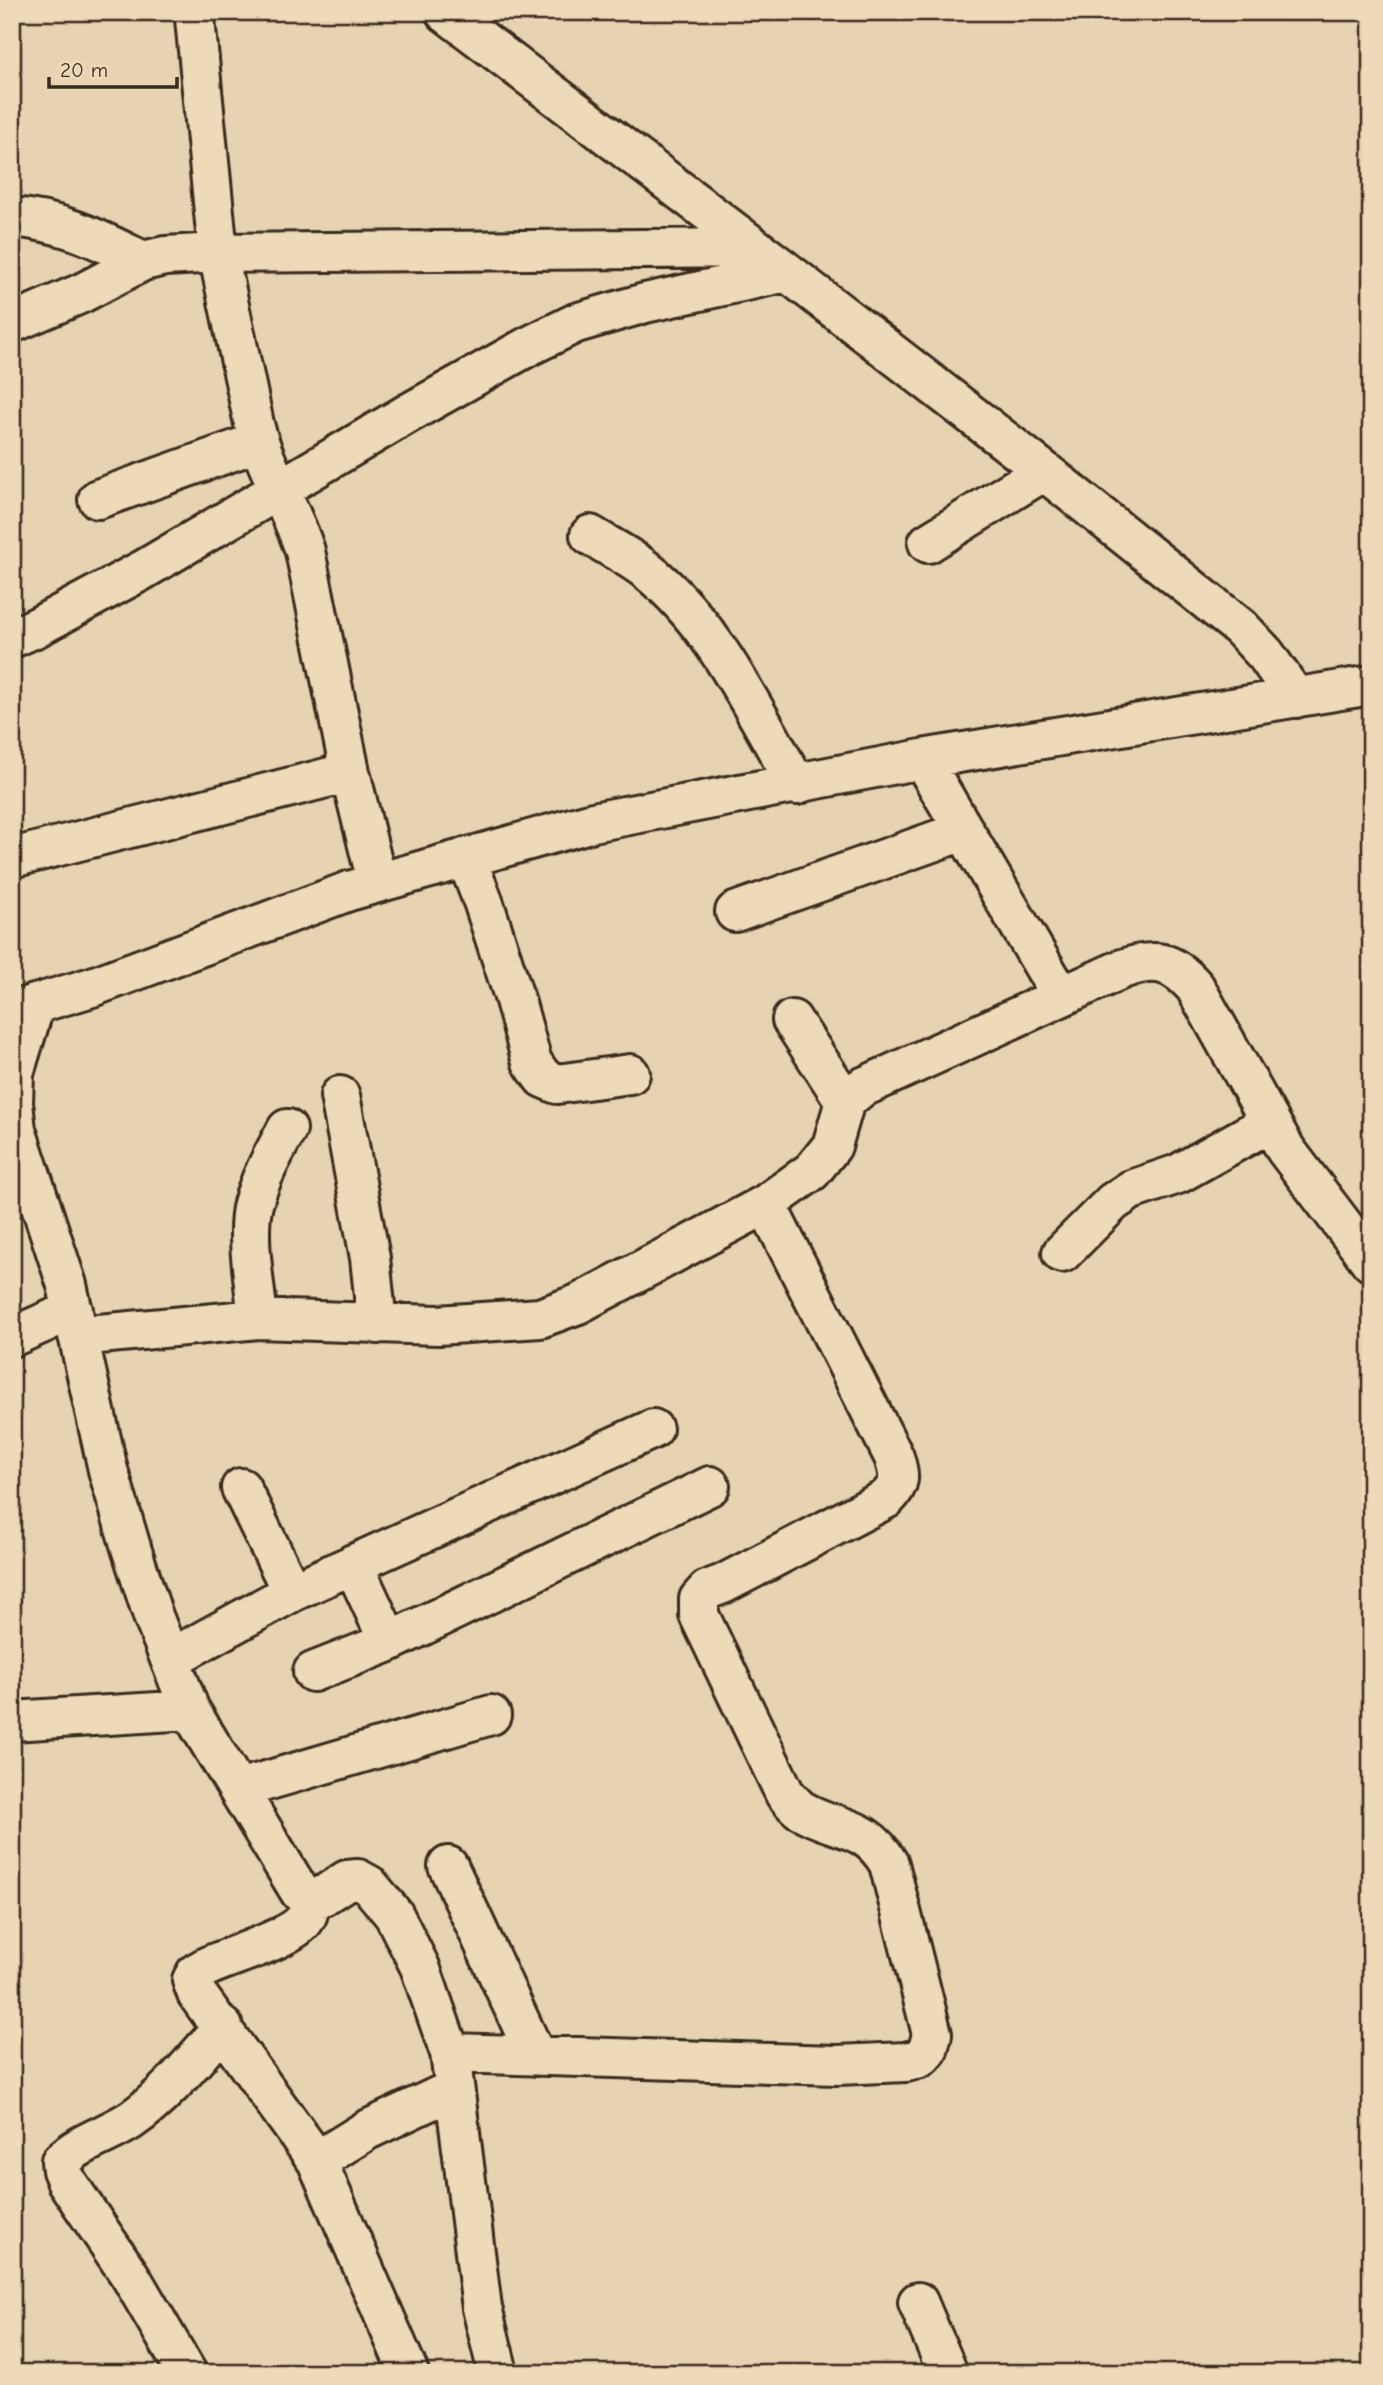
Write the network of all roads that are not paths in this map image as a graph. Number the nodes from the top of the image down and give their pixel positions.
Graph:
1 (445, 12) edge
2 (195, 19) dead end
3 (12, 217) edge
4 (754, 248) junction
5 (218, 253) junction
6 (143, 261) junction
7 (787, 272) junction
8 (12, 323) edge
9 (258, 442) junction
10 (1044, 471) junction
11 (280, 489) junction
12 (98, 499) dead end
13 (590, 535) dead end
14 (928, 543) dead end
15 (12, 638) edge
16 (1371, 685) edge
17 (1296, 698) junction
18 (922, 760) junction
19 (350, 772) junction
20 (797, 785) junction
21 (963, 831) junction
22 (466, 857) junction
23 (12, 858) edge
24 (377, 883) junction
25 (735, 912) dead end
26 (1061, 996) junction
27 (24, 1007) edge
28 (792, 1020) dead end
29 (630, 1074) dead end
30 (340, 1096) dead end
31 (845, 1101) junction
32 (1269, 1124) junction
33 (286, 1129) dead end
34 (16, 1148) edge
35 (766, 1204) junction
36 (1062, 1253) dead end
37 (1371, 1262) edge
38 (258, 1319) junction
39 (75, 1323) junction
40 (377, 1324) junction
41 (12, 1337) edge
42 (653, 1429) dead end
43 (710, 1486) dead end
44 (241, 1488) dead end
45 (353, 1564) junction
46 (292, 1592) junction
47 (389, 1642) junction
48 (170, 1659) junction
49 (313, 1672) dead end
50 (190, 1710) junction
51 (491, 1715) dead end
52 (12, 1721) edge
53 (239, 1789) junction
54 (448, 1866) dead end
55 (308, 1898) junction
56 (223, 2027) junction
57 (536, 2056) junction
58 (452, 2071) junction
59 (317, 2161) junction
60 (918, 2302) dead end
61 (187, 2373) edge
62 (409, 2373) edge
63 (498, 2373) edge
64 (948, 2373) edge

1 - 4 street
2 - 5 street
3 - 6 street
4 - 5 street
4 - 7 street
5 - 6 street
5 - 9 street
6 - 8 street
7 - 10 street
7 - 11 street
9 - 11 street
9 - 12 street
10 - 14 street
10 - 17 street
11 - 15 street
11 - 19 street
13 - 20 street
16 - 17 street
17 - 18 street
18 - 20 street
18 - 21 street
19 - 23 street
19 - 24 street
20 - 22 street
21 - 25 street
21 - 26 street
22 - 24 street
22 - 29 street
24 - 27 street
26 - 31 street
26 - 32 street
27 - 34 street
28 - 31 street
30 - 40 street
31 - 35 street
32 - 36 street
32 - 37 street
33 - 38 street
34 - 39 street
35 - 40 street
35 - 57 street
38 - 39 street
38 - 40 street
39 - 41 street
39 - 48 street
42 - 45 street
43 - 47 street
44 - 46 street
45 - 46 street
45 - 47 street
46 - 48 street
47 - 49 street
48 - 50 street
50 - 52 street
50 - 53 street
51 - 53 street
53 - 55 street
54 - 57 street
55 - 56 street
55 - 58 street
56 - 59 street
56 - 61 street
57 - 58 street
58 - 59 street
58 - 63 street
59 - 62 street
60 - 64 street

